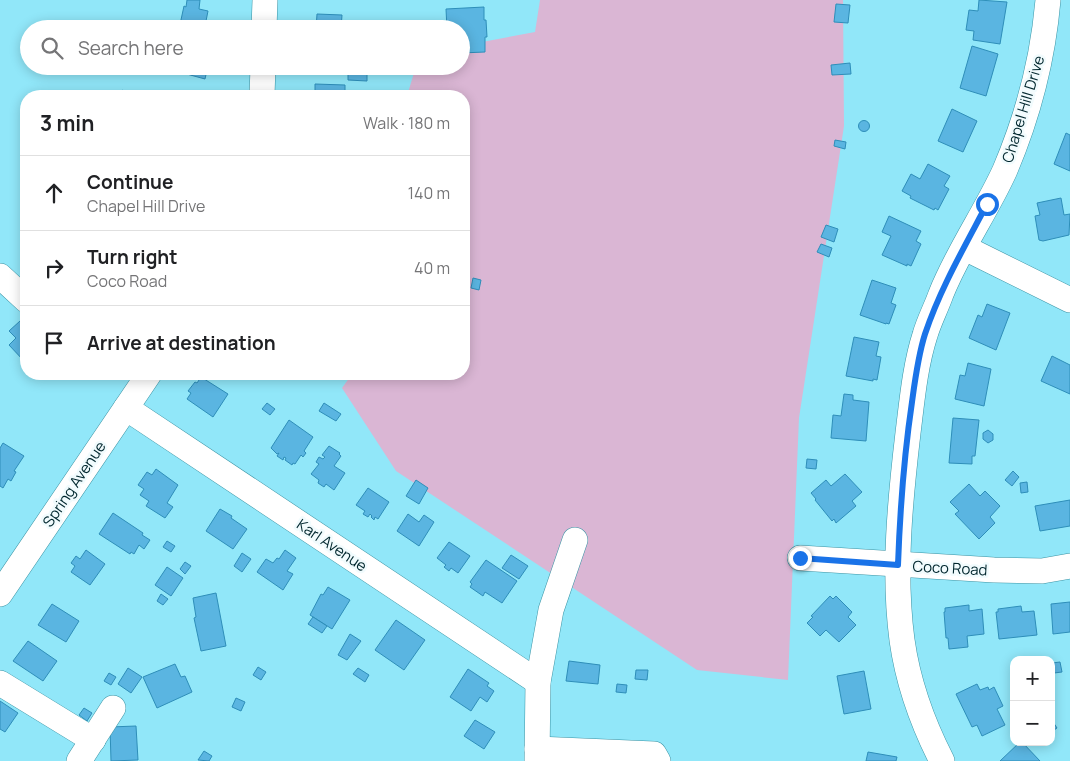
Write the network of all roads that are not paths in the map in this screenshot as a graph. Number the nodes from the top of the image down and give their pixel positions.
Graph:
1 (265, 0) edge
2 (1048, 0) edge
3 (264, 20) edge
4 (262, 75) edge
5 (262, 90) edge
6 (964, 248) junction
7 (0, 276) edge
8 (20, 294) edge
9 (1070, 300) edge
10 (140, 380) edge
11 (126, 408) junction
12 (575, 540) dead end
13 (800, 558) dead end
14 (898, 565) junction
15 (1070, 566) edge
16 (0, 594) edge
17 (538, 682) junction
18 (0, 683) edge
19 (114, 708) dead end
20 (93, 740) junction
21 (537, 755) edge
22 (656, 757) edge
23 (79, 761) edge
24 (942, 761) edge

1 - 3 street
2 - 6 street, Chapel Hill Drive
4 - 5 street
6 - 9 street
6 - 14 street, Chapel Hill Drive
7 - 8 street
10 - 11 street, Spring Avenue
11 - 16 street, Spring Avenue
11 - 17 street, Karl Avenue
12 - 17 street
13 - 14 street, Coco Road
14 - 15 street, Coco Road
14 - 24 street, Chapel Hill Drive
17 - 21 street
18 - 20 street
19 - 20 street
20 - 23 street
21 - 22 street

